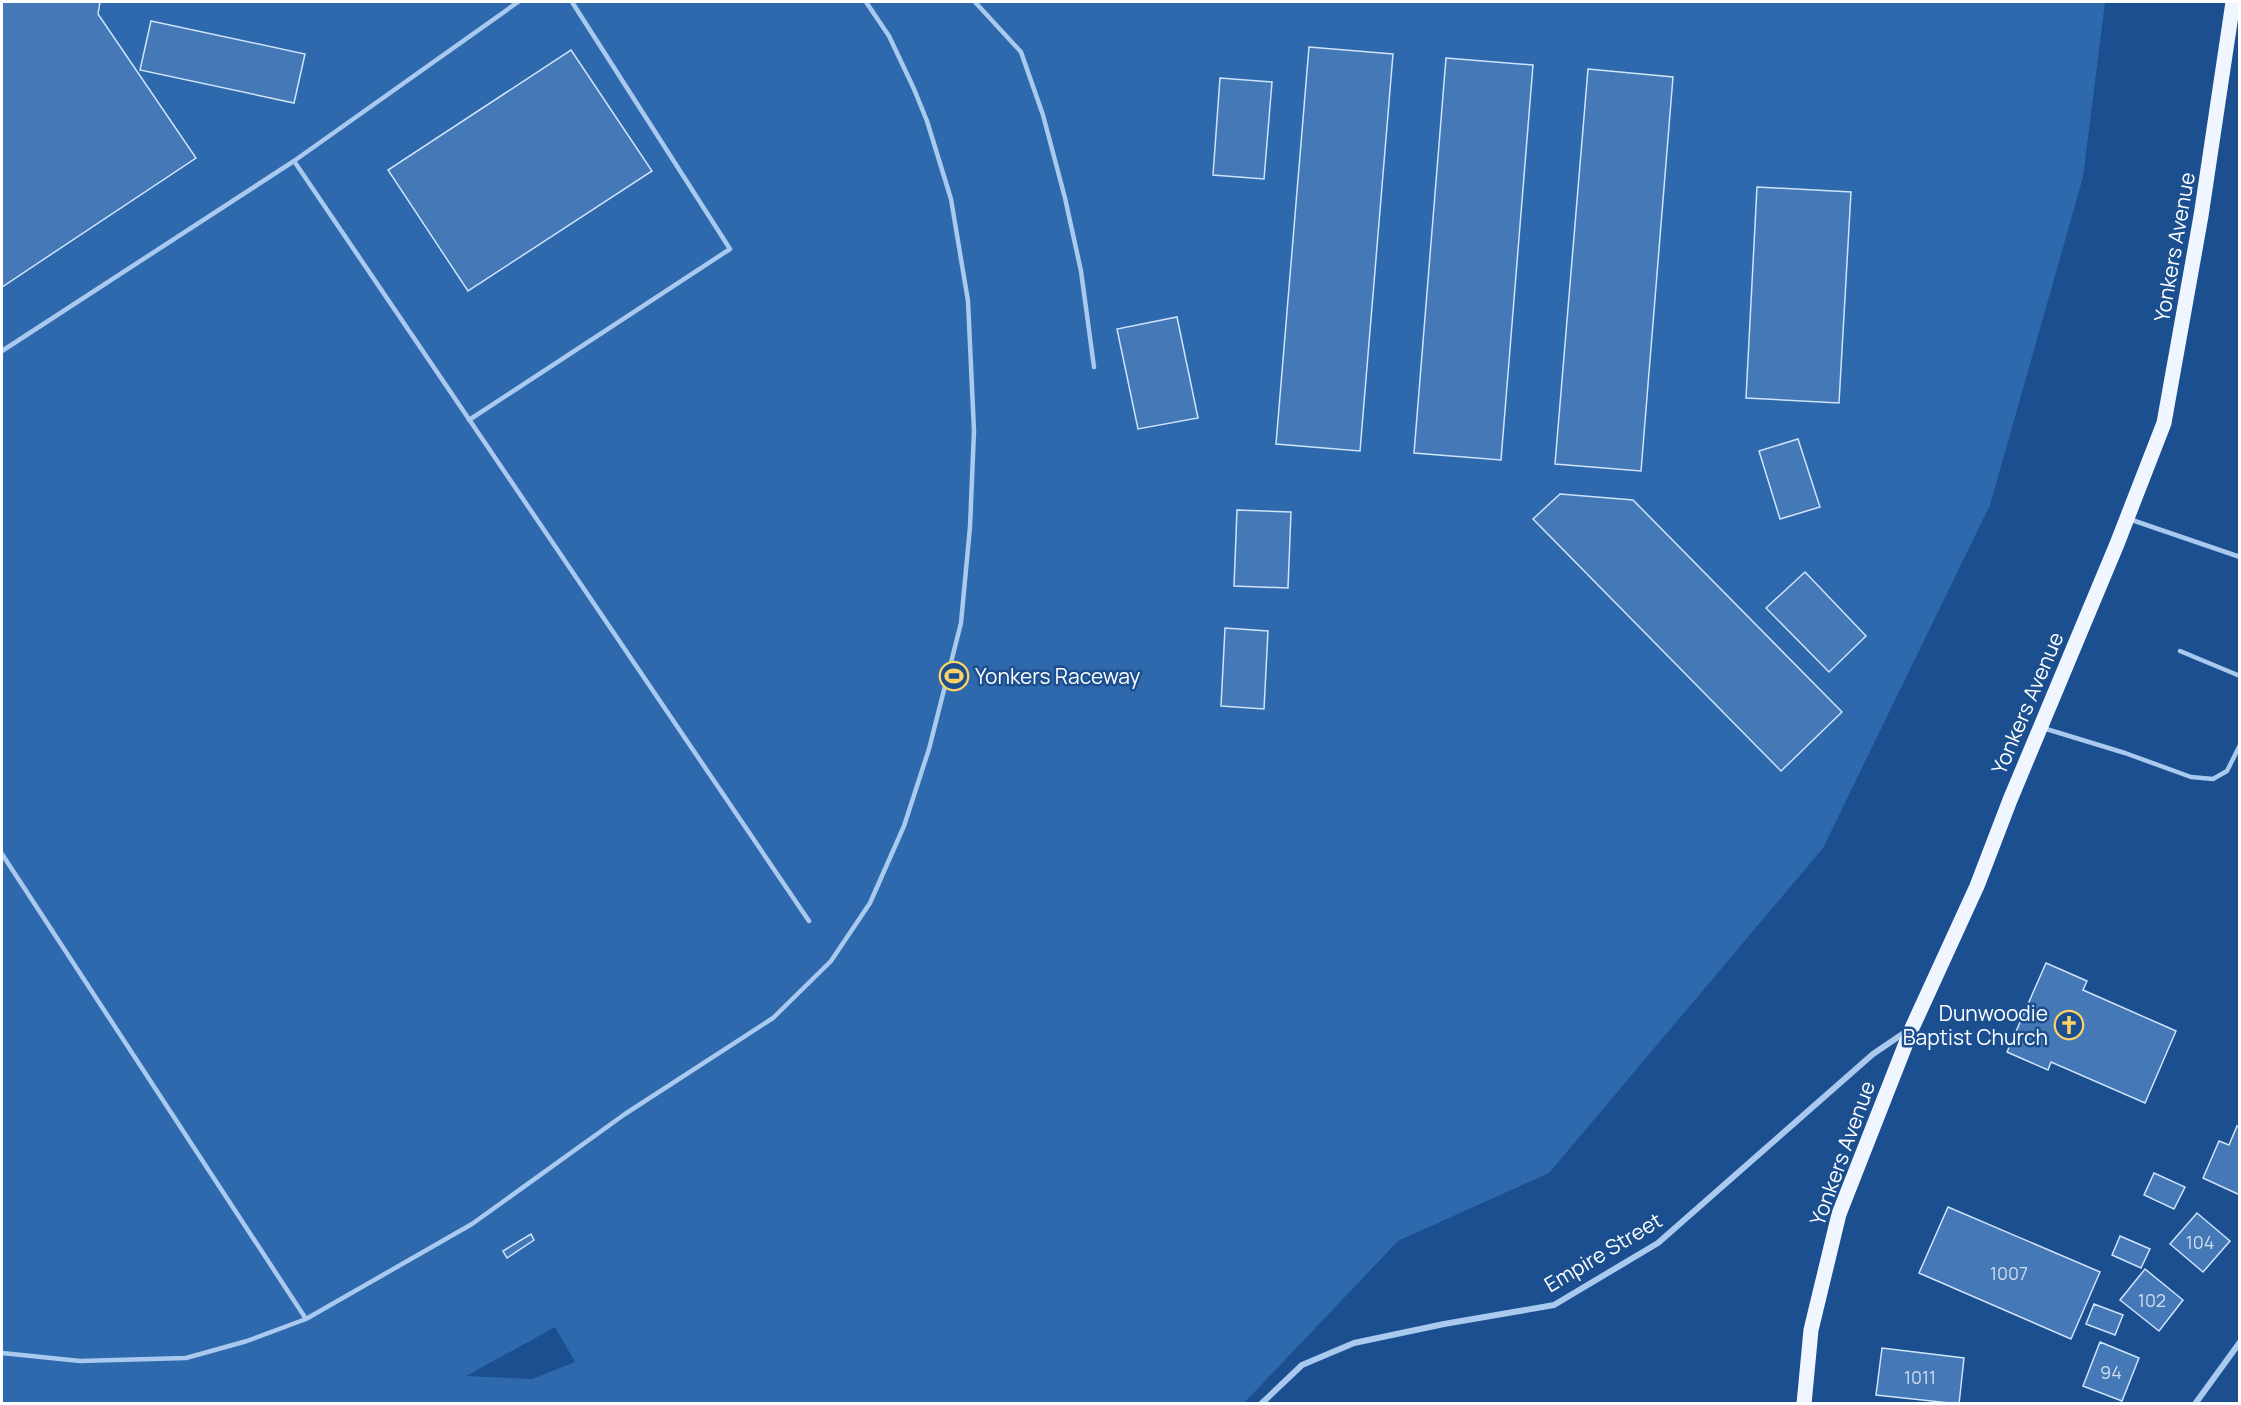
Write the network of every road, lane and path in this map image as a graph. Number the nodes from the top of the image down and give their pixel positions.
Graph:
1 (518, 2) edge
2 (573, 2) edge
3 (866, 2) edge
4 (975, 2) edge
5 (2233, 2) edge
6 (294, 161) junction
7 (2, 351) edge
8 (1094, 367) dead end
9 (469, 420) junction
10 (2127, 518) junction
11 (2240, 557) edge
12 (2181, 651) dead end
13 (2240, 675) edge
14 (2040, 727) junction
15 (2240, 745) edge
16 (2, 854) edge
17 (809, 921) dead end
18 (1912, 1028) junction
19 (306, 1318) junction
20 (2240, 1342) edge
21 (2, 1353) edge
22 (1261, 1404) edge
23 (1804, 1404) edge
24 (2195, 1404) edge

1 - 6 lane
2 - 9 lane
3 - 19 lane
4 - 8 lane
5 - 10 main road, Yonkers Avenue
6 - 7 lane
6 - 9 lane
9 - 17 lane
10 - 11 lane
10 - 14 main road, Yonkers Avenue
12 - 13 lane
14 - 15 lane
14 - 18 main road, Yonkers Avenue
16 - 19 lane
18 - 22 street, Empire Street
18 - 23 main road, Yonkers Avenue
19 - 21 lane
20 - 24 street

